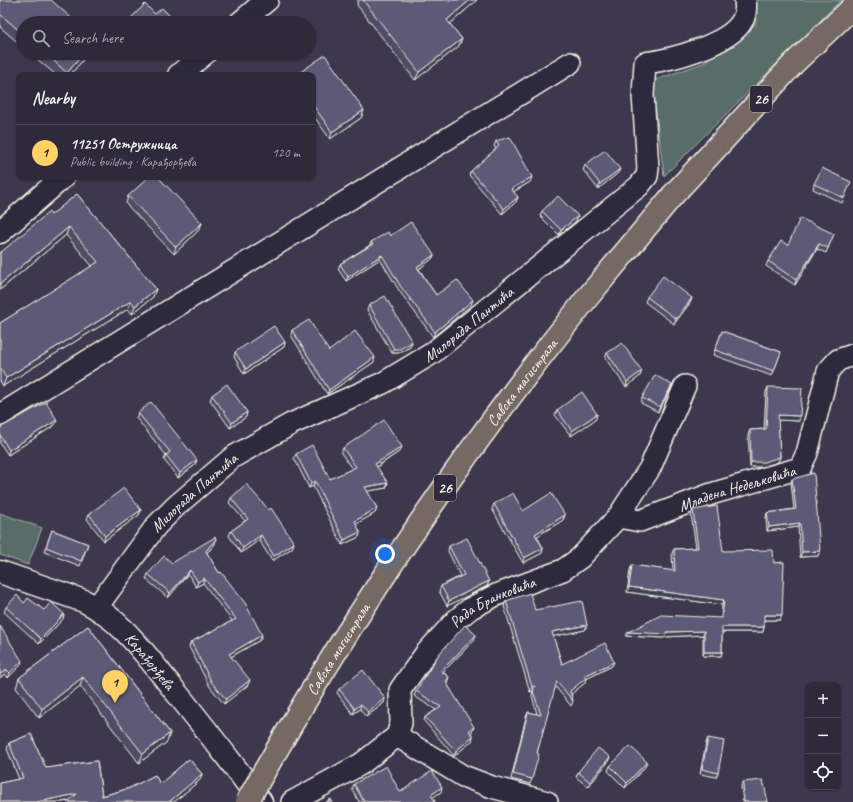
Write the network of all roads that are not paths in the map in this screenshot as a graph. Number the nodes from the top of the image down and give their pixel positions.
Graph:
1 (267, 0) edge
2 (745, 0) edge
3 (853, 6) edge
4 (248, 16) edge
5 (197, 60) edge
6 (570, 63) dead end
7 (183, 72) edge
8 (60, 180) edge
9 (0, 232) edge
10 (853, 355) edge
11 (685, 386) dead end
12 (0, 416) edge
13 (618, 516) junction
14 (0, 572) edge
15 (97, 607) junction
16 (397, 736) junction
17 (246, 802) edge
18 (261, 802) edge
19 (292, 802) edge
20 (547, 802) edge

1 - 4 street
2 - 15 street, Милорада Пантића
3 - 17 main road, Савска магистрала / 26, bridge
5 - 7 street
6 - 12 street
8 - 9 street
10 - 13 street, Младена Недељковића
11 - 13 street, Рада Бранковића
13 - 16 street, Рада Бранковића
14 - 15 street, Карађорђева
15 - 18 street, Карађорђева
16 - 19 street
16 - 20 street

